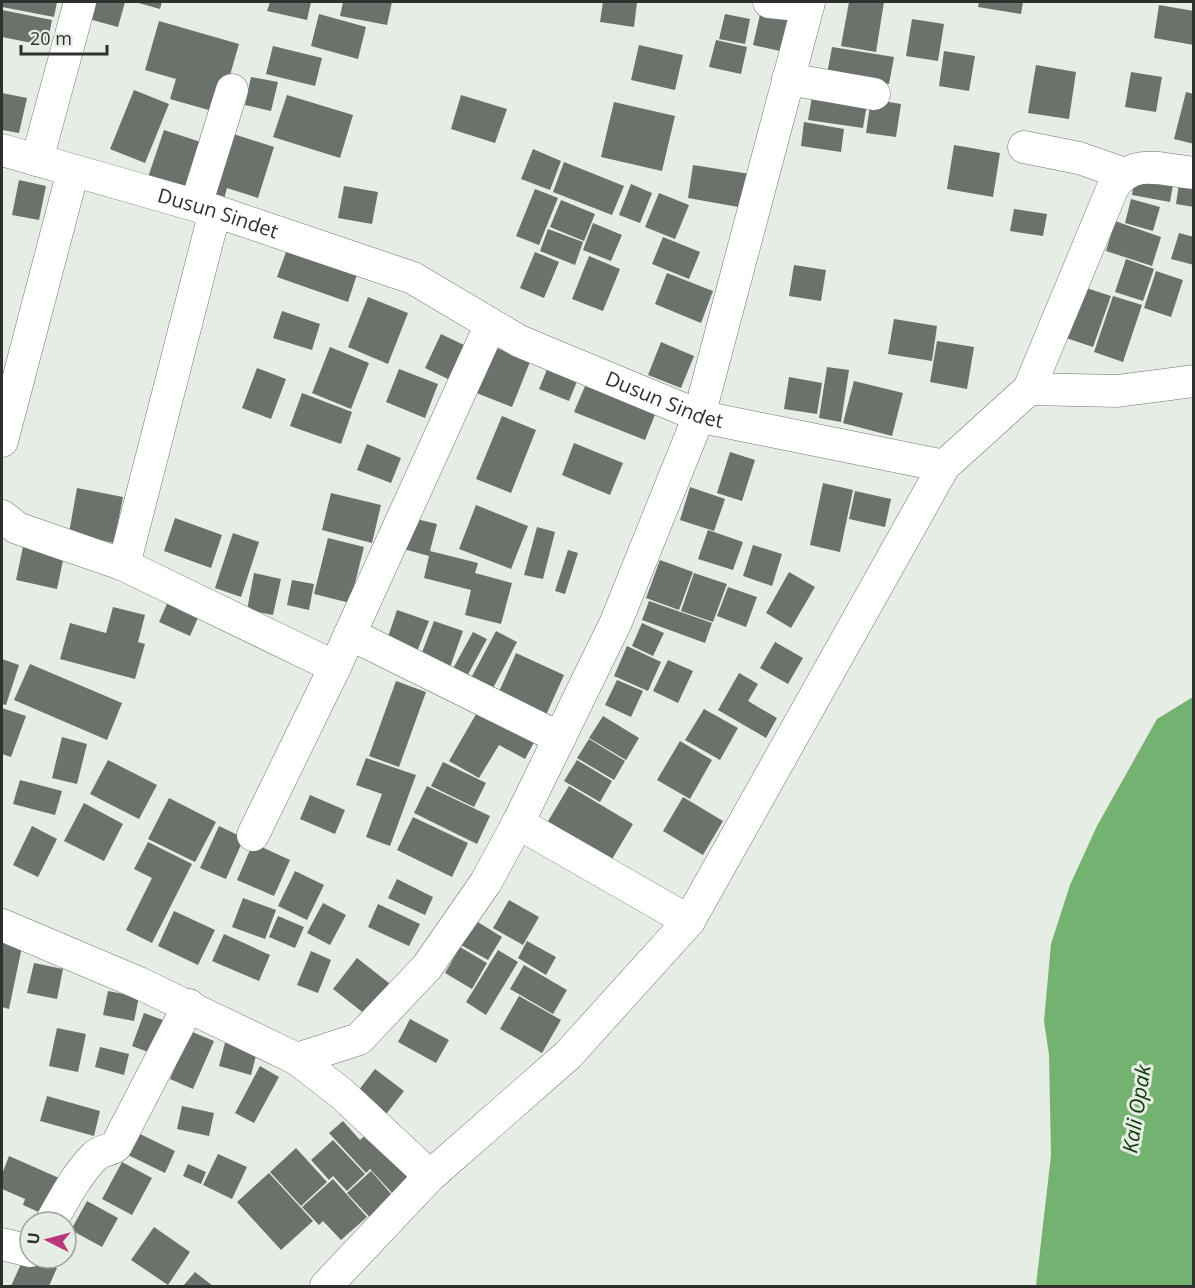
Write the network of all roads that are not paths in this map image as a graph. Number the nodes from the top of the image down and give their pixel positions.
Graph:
1 (80, 2) edge
2 (769, 2) edge
3 (809, 4) edge
4 (788, 79) junction
5 (232, 90) dead end
6 (874, 94) dead end
7 (1024, 147) dead end
8 (2, 150) edge
9 (37, 160) junction
10 (73, 171) junction
11 (1122, 173) junction
12 (1194, 173) edge
13 (206, 208) junction
14 (490, 326) junction
15 (1194, 381) edge
16 (1029, 389) junction
17 (699, 416) junction
18 (2, 441) edge
19 (944, 466) junction
20 (2, 520) edge
21 (124, 566) junction
22 (350, 634) junction
23 (335, 667) junction
24 (560, 738) junction
25 (518, 823) junction
26 (253, 835) dead end
27 (689, 921) junction
28 (2, 925) edge
29 (189, 1005) junction
30 (297, 1059) junction
31 (430, 1176) junction
32 (58, 1210) edge
33 (2, 1244) edge
34 (18, 1248) edge
35 (326, 1287) edge

1 - 9 street
2 - 3 street
3 - 4 street
4 - 6 street
4 - 17 street
5 - 13 street
7 - 11 street
8 - 9 street, Dusun Sindet
9 - 10 street, Dusun Sindet
10 - 13 street, Dusun Sindet
10 - 18 street
11 - 12 street
11 - 16 street
13 - 14 street, Dusun Sindet
13 - 21 street
14 - 17 street, Dusun Sindet
14 - 22 street
15 - 16 street
16 - 19 street
17 - 19 street, Dusun Sindet
17 - 24 street
19 - 27 street
20 - 21 street
21 - 23 street
22 - 23 street
22 - 24 street
23 - 26 street
24 - 25 street
25 - 27 street
25 - 30 street
27 - 31 street
28 - 29 street
29 - 30 street
29 - 32 street
30 - 31 street
31 - 35 street
33 - 34 street

